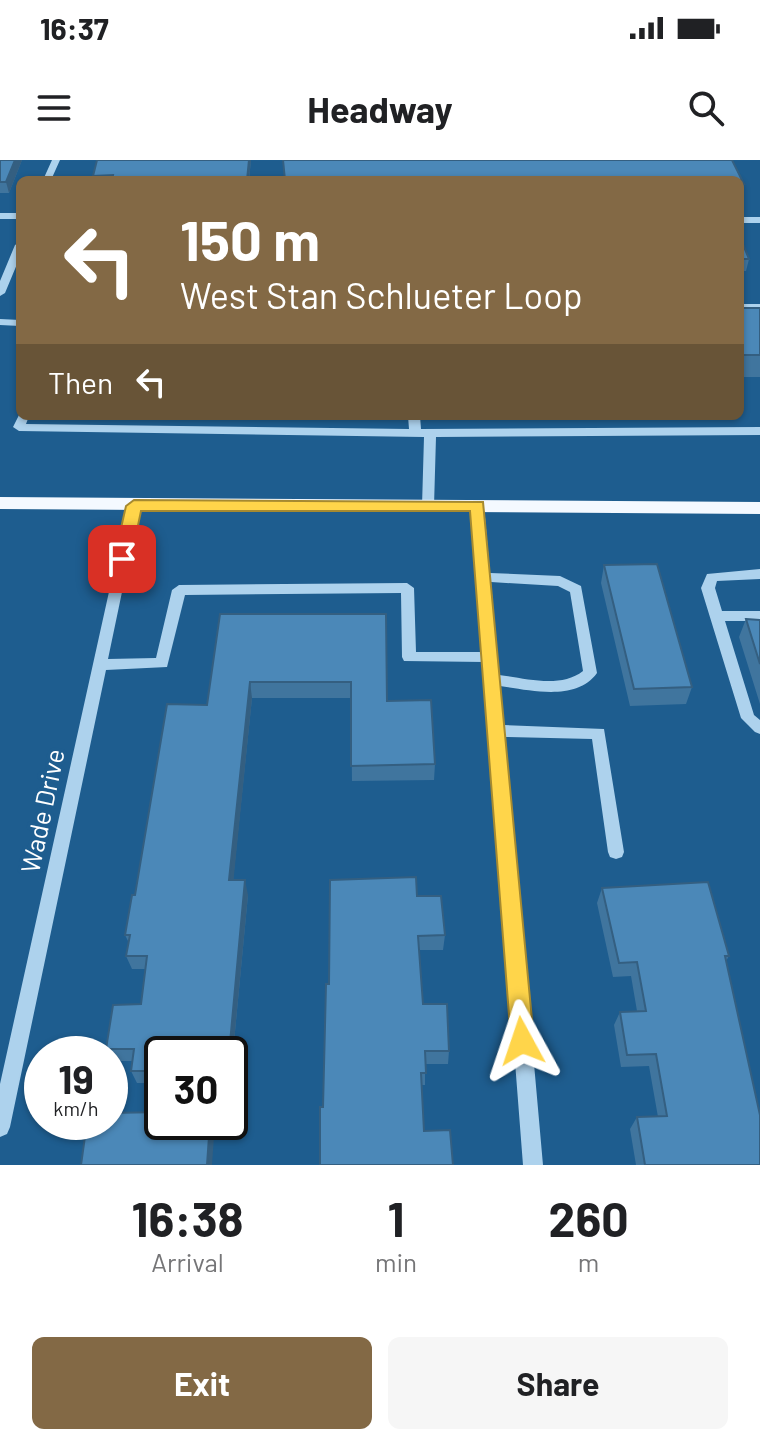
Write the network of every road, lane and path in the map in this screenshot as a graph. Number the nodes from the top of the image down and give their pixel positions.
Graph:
1 (16, 255) edge
2 (0, 293) edge
3 (22, 420) edge
4 (414, 420) edge
5 (466, 420) edge
6 (760, 431) edge
7 (467, 432) junction
8 (415, 433) junction
9 (430, 433) junction
10 (0, 503) edge
11 (134, 506) junction
12 (428, 506) junction
13 (478, 506) junction
14 (760, 508) edge
15 (760, 574) edge
16 (484, 577) junction
17 (721, 616) junction
18 (759, 624) edge
19 (490, 657) junction
20 (99, 665) junction
21 (492, 680) junction
22 (760, 728) edge
23 (496, 731) junction
24 (616, 852) dead end
25 (0, 1127) edge
26 (533, 1165) edge

1 - 2 street
3 - 8 street
4 - 8 street
5 - 7 street
6 - 7 street
7 - 9 street
8 - 9 street
9 - 12 street
10 - 11 main road
11 - 12 main road
11 - 20 street, Wade Drive
12 - 13 main road
13 - 14 main road
13 - 16 street
15 - 17 street
16 - 19 street
16 - 21 street
17 - 18 street
17 - 22 street
19 - 20 street
19 - 21 street
20 - 25 street, Wade Drive
21 - 23 street
23 - 24 street
23 - 26 street

